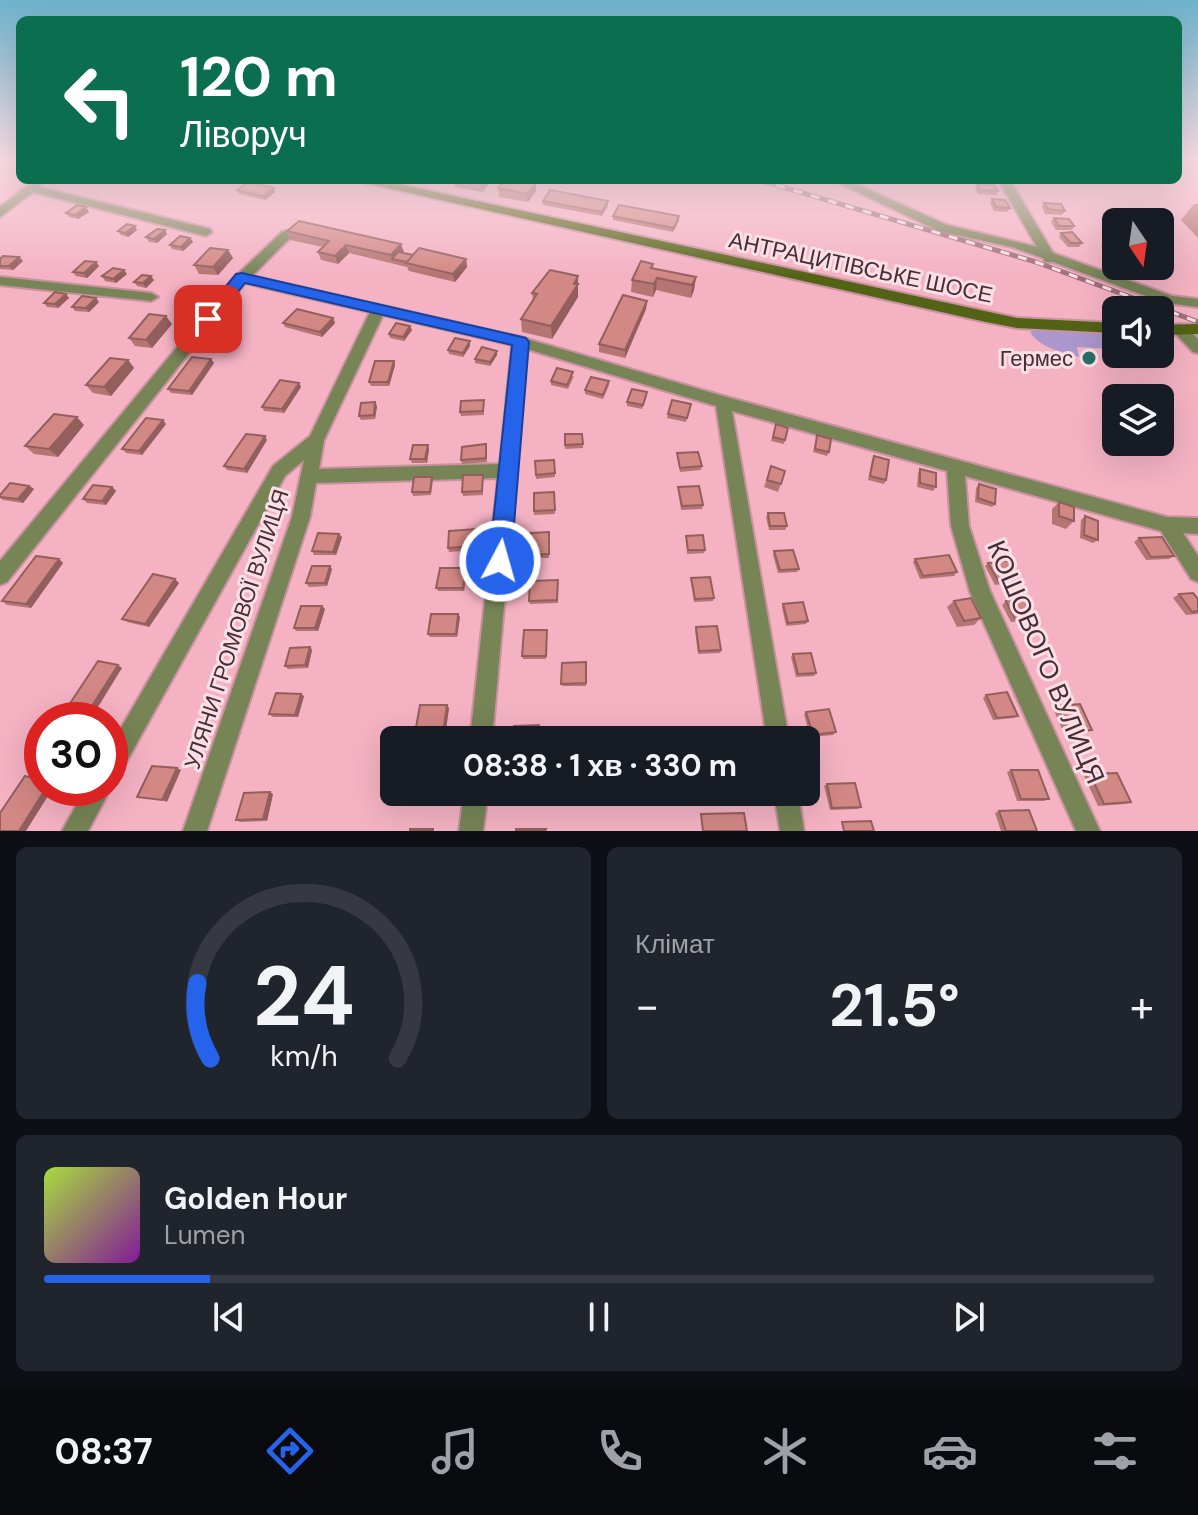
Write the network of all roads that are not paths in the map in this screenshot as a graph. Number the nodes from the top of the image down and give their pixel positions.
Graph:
1 (17, 199) edge
2 (73, 199) edge
3 (450, 199) edge
4 (879, 199) edge
5 (1015, 199) edge
6 (0, 213) edge
7 (206, 232) dead end
8 (286, 235) edge
9 (1050, 259) junction
10 (242, 278) junction
11 (0, 281) edge
12 (151, 297) dead end
13 (1198, 303) edge
14 (378, 310) junction
15 (1102, 327) edge
16 (1174, 329) edge
17 (1179, 329) junction
18 (1198, 329) edge
19 (520, 342) junction
20 (1198, 348) edge
21 (723, 402) junction
22 (316, 440) junction
23 (955, 465) junction
24 (509, 471) junction
25 (309, 476) junction
26 (1167, 525) junction
27 (1198, 526) edge
28 (1198, 573) edge
29 (0, 576) edge
30 (482, 726) edge
31 (776, 726) edge
32 (128, 737) edge
33 (89, 806) edge
34 (474, 806) edge
35 (788, 806) edge
36 (74, 831) edge
37 (195, 831) edge
38 (471, 831) edge
39 (792, 831) edge
40 (1088, 831) edge

1 - 6 street
2 - 7 street
3 - 15 main road, АНТРАЦИТІВСЬКЕ ШОСЕ
4 - 9 street
5 - 9 street
8 - 10 street
9 - 13 street
10 - 14 street
10 - 29 street
11 - 12 street
14 - 19 street
14 - 22 street, УЛЯНИ ГРОМОВОЇ ВУЛИЦЯ
16 - 17 main road
17 - 18 main road
17 - 20 street
19 - 21 street
19 - 24 street
21 - 23 street
21 - 31 street
22 - 25 street, УЛЯНИ ГРОМОВОЇ ВУЛИЦЯ
22 - 32 street
23 - 26 street
23 - 40 street, КОШОВОГО ВУЛИЦЯ
24 - 25 street
24 - 30 street
25 - 37 street, УЛЯНИ ГРОМОВОЇ ВУЛИЦЯ
26 - 27 street
26 - 28 street
33 - 36 street
34 - 38 street
35 - 39 street

